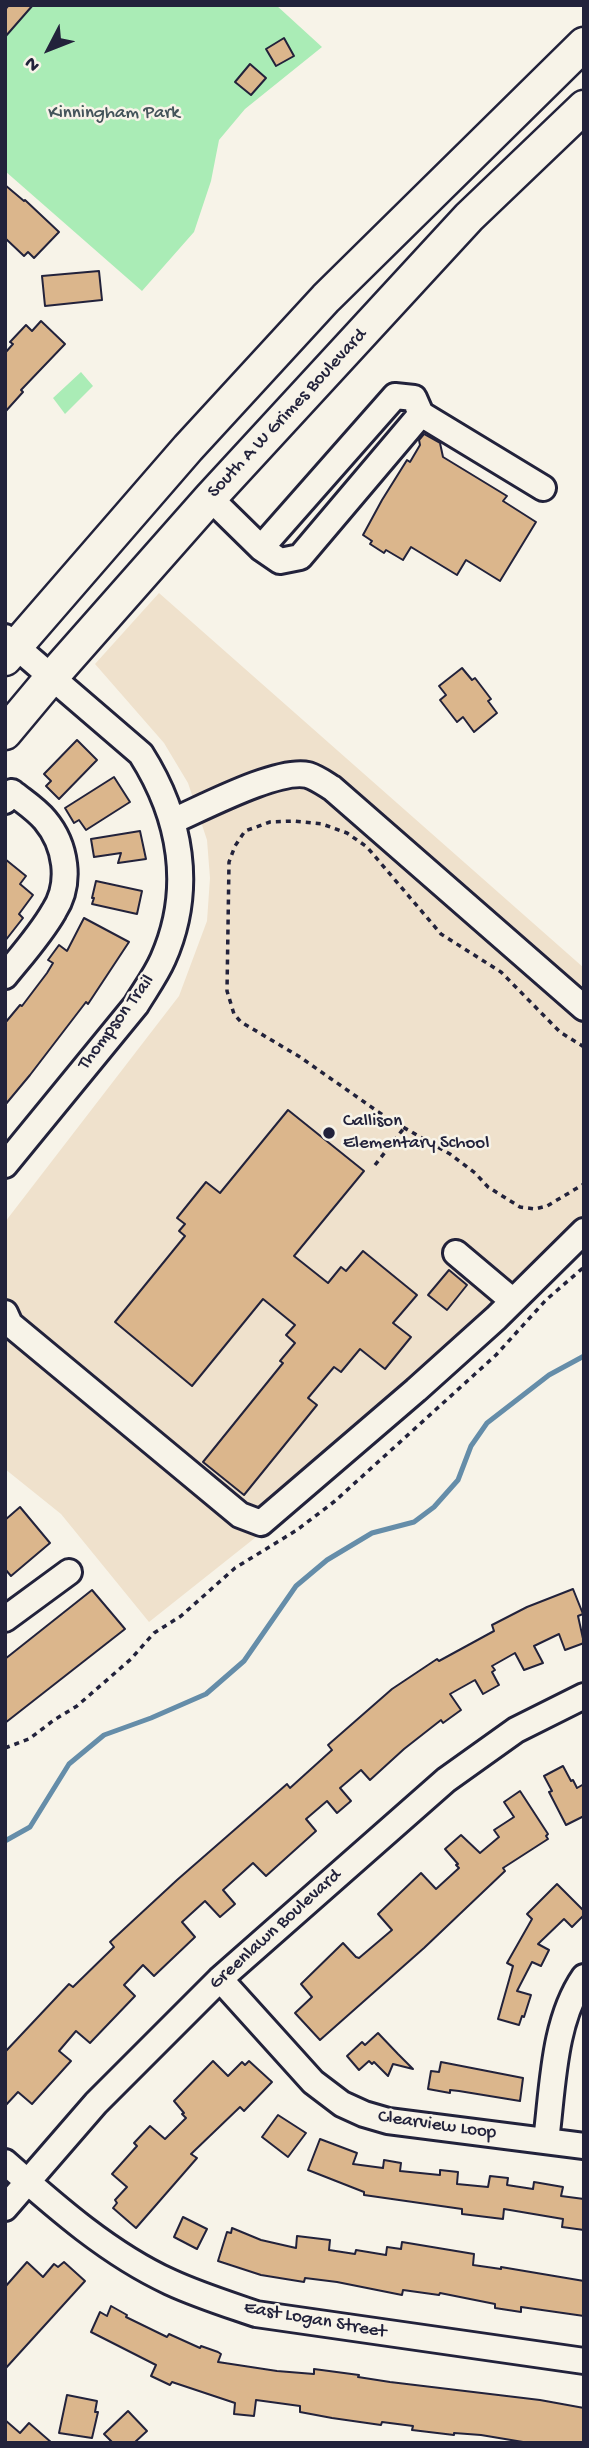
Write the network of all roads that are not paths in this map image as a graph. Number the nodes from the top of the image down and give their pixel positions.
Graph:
1 (584, 44) edge
2 (584, 107) edge
3 (421, 414) junction
4 (543, 488) dead end
5 (210, 498) junction
6 (261, 548) junction
7 (9, 648) edge
8 (51, 678) junction
9 (5, 733) edge
10 (9, 797) edge
11 (173, 821) junction
12 (5, 976) edge
13 (584, 1008) edge
14 (5, 1165) edge
15 (584, 1231) edge
16 (456, 1253) dead end
17 (513, 1301) junction
18 (5, 1313) edge
19 (69, 1572) dead end
20 (5, 1619) edge
21 (584, 1696) edge
22 (584, 1977) edge
23 (220, 1979) junction
24 (546, 2141) junction
25 (584, 2146) edge
26 (5, 2162) edge
27 (29, 2183) junction
28 (5, 2208) edge
29 (584, 2361) edge

1 - 7 main road
2 - 5 main road, South A W Grimes Boulevard
3 - 4 street
3 - 6 street
3 - 6 street
5 - 6 street
5 - 8 main road, South A W Grimes Boulevard
7 - 8 street, Thompson Trail
8 - 9 main road, South A W Grimes Boulevard
8 - 11 street, Thompson Trail
10 - 12 street
11 - 13 street
11 - 14 street, Thompson Trail
15 - 17 street
16 - 17 street
17 - 18 street
19 - 20 street
21 - 23 street, Greenlawn Boulevard
22 - 24 street
23 - 24 street, Clearview Loop
23 - 27 street, Greenlawn Boulevard
24 - 25 street, Clearview Loop
26 - 27 street, East Logan Street
27 - 28 street, Greenlawn Boulevard
27 - 29 street, East Logan Street

